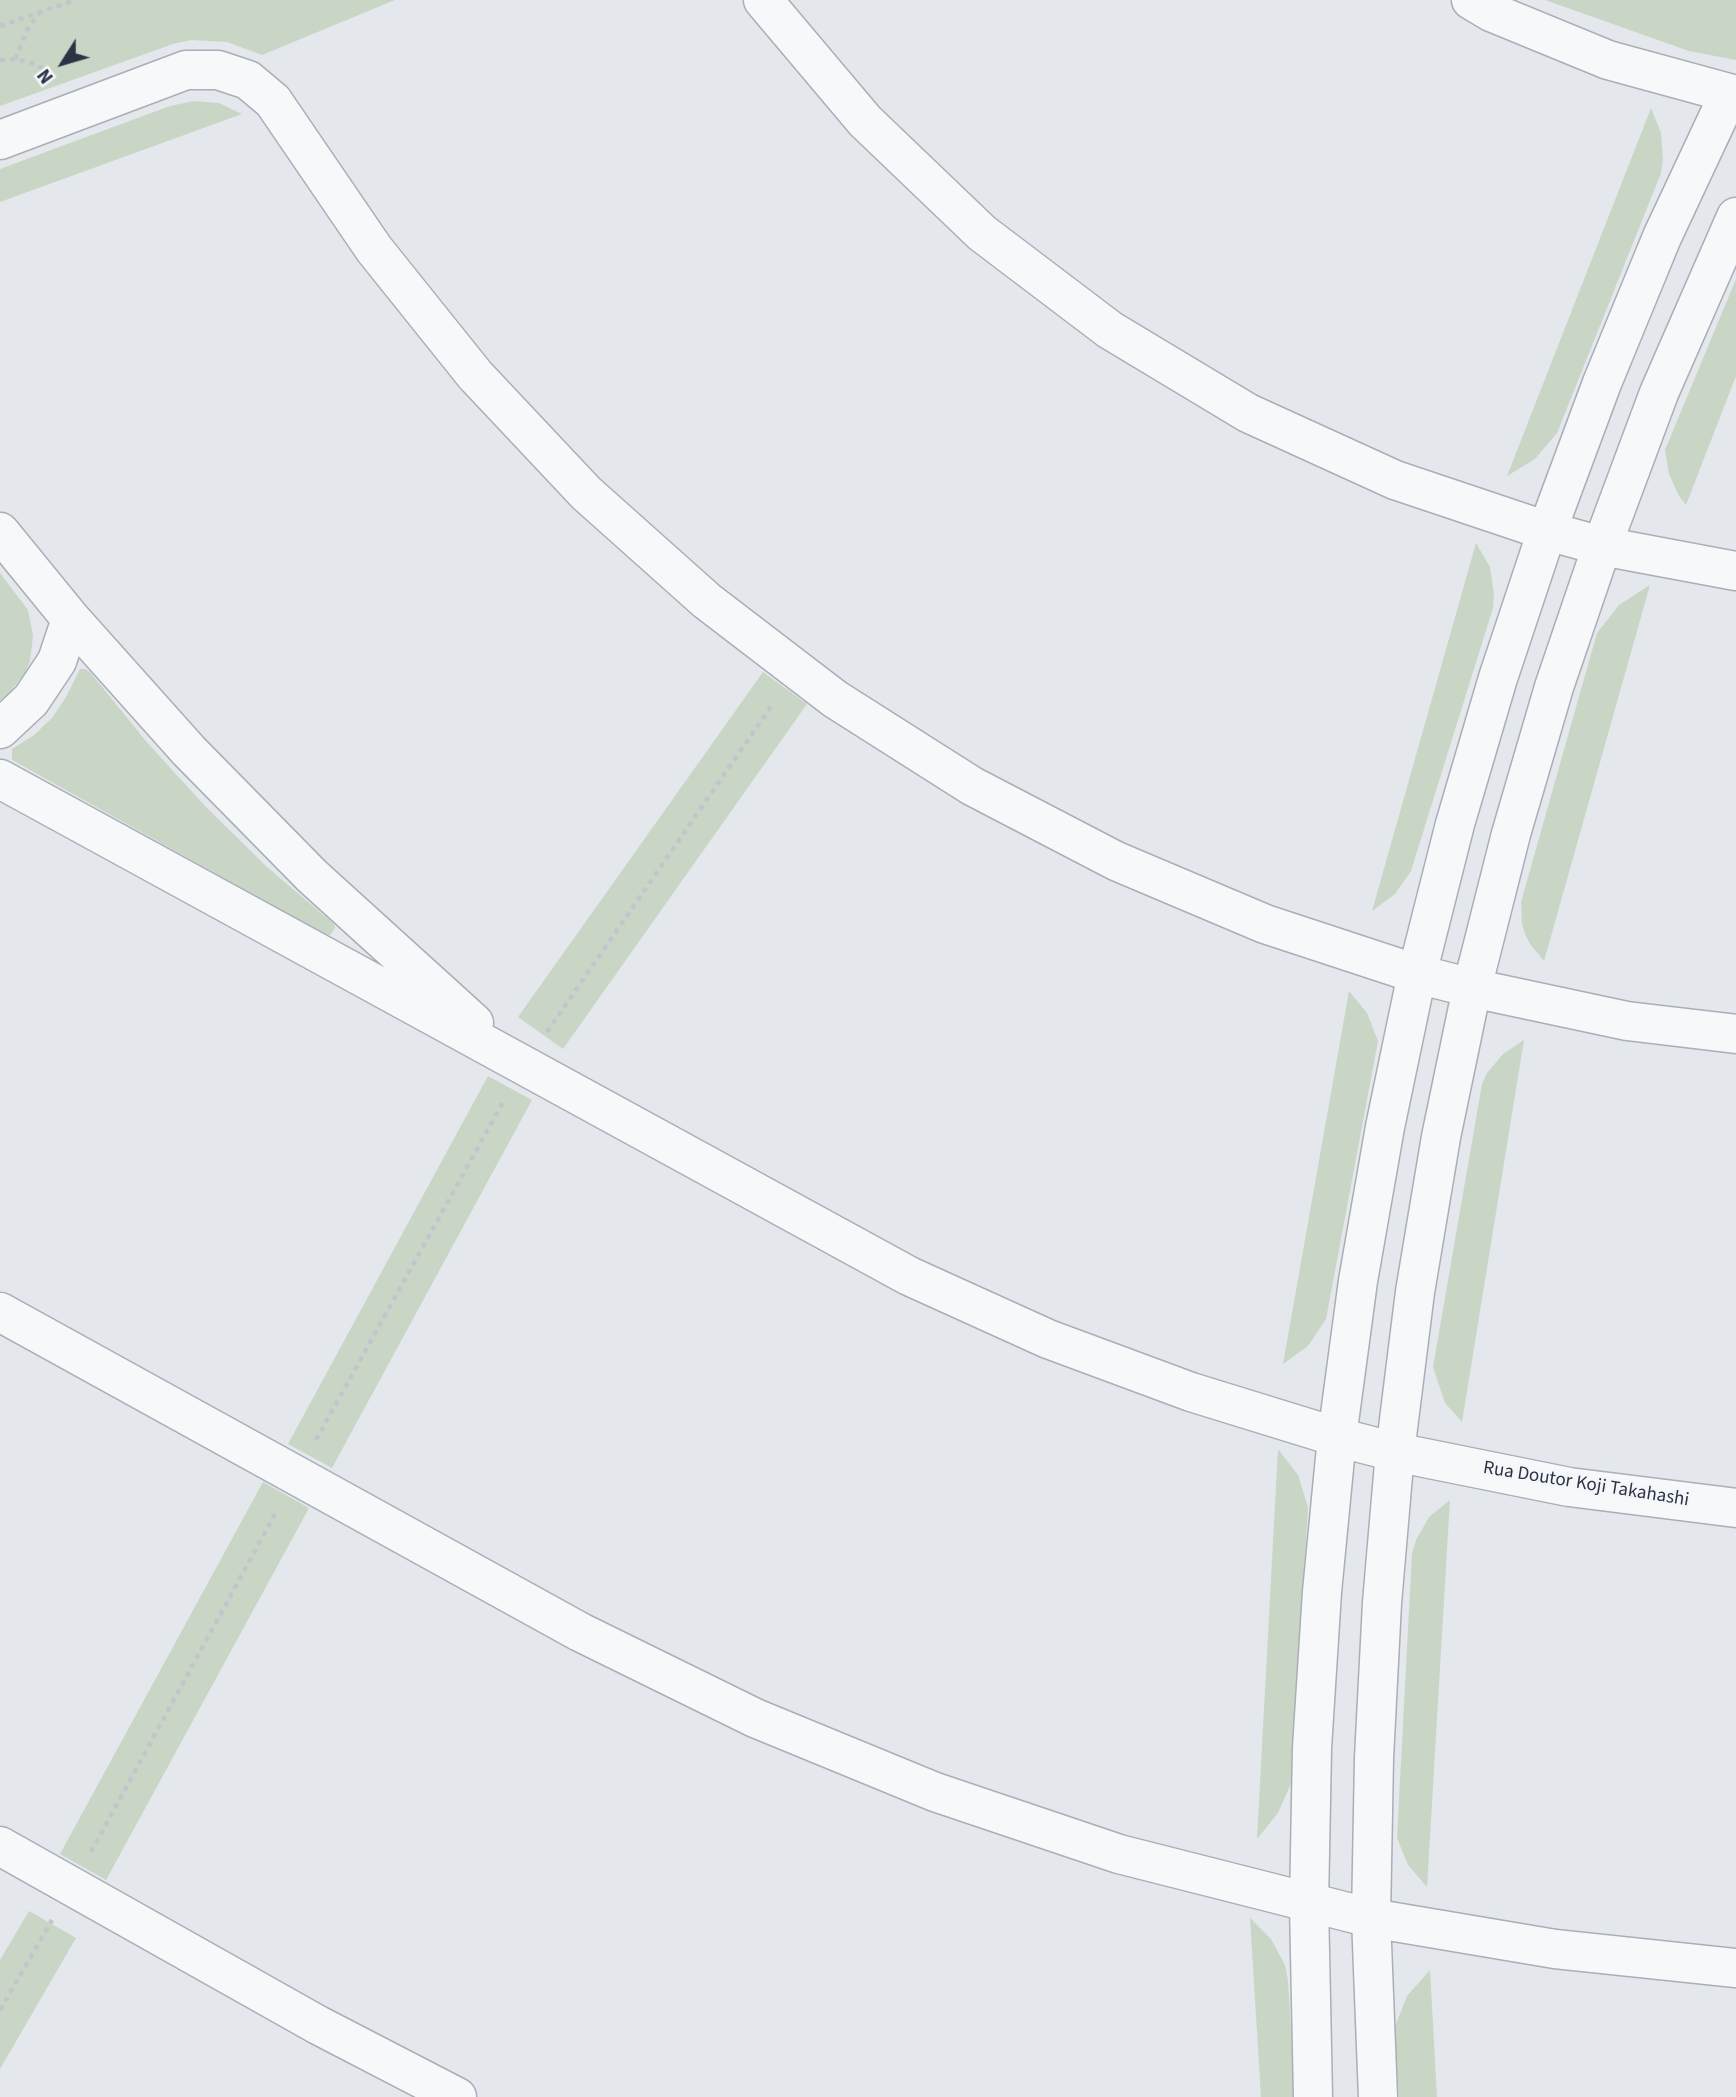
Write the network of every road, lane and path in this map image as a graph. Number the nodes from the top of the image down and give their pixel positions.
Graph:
1 (75, 0) edge
2 (763, 0) edge
3 (1471, 0) edge
4 (41, 12) junction
5 (0, 26) edge
6 (15, 59) dead end
7 (1732, 94) edge
8 (0, 140) edge
9 (1736, 217) edge
10 (0, 531) edge
11 (1546, 531) junction
12 (1602, 546) junction
13 (1736, 571) edge
14 (71, 619) junction
15 (796, 670) junction
16 (0, 729) edge
17 (0, 779) edge
18 (1418, 974) junction
19 (1472, 988) junction
20 (1736, 1034) edge
21 (523, 1066) junction
22 (0, 1312) edge
23 (1337, 1437) junction
24 (1395, 1452) junction
25 (296, 1475) junction
26 (1736, 1508) edge
27 (0, 1846) edge
28 (72, 1886) junction
29 (1309, 1904) junction
30 (1371, 1918) junction
31 (1736, 1968) edge
32 (0, 2010) edge
33 (457, 2097) edge
34 (1313, 2097) edge
35 (1378, 2097) edge

1 - 4 path
2 - 11 street
3 - 7 street
4 - 5 path
4 - 6 path
7 - 11 street
8 - 15 street
9 - 12 street
10 - 14 street
11 - 12 street
11 - 18 street
12 - 13 street
12 - 19 street
14 - 16 street
14 - 21 street
15 - 18 street
15 - 21 path
17 - 21 street
18 - 19 street
18 - 23 street
19 - 20 street
19 - 24 street
21 - 23 street, Rua Doutor Koji Takahashi
21 - 25 path
22 - 25 street
23 - 24 street, Rua Doutor Koji Takahashi
23 - 29 street
24 - 26 street, Rua Doutor Koji Takahashi
24 - 30 street
25 - 28 path
25 - 29 street
27 - 28 street
28 - 32 path
28 - 33 street
29 - 30 street
29 - 34 street
30 - 31 street
30 - 35 street

